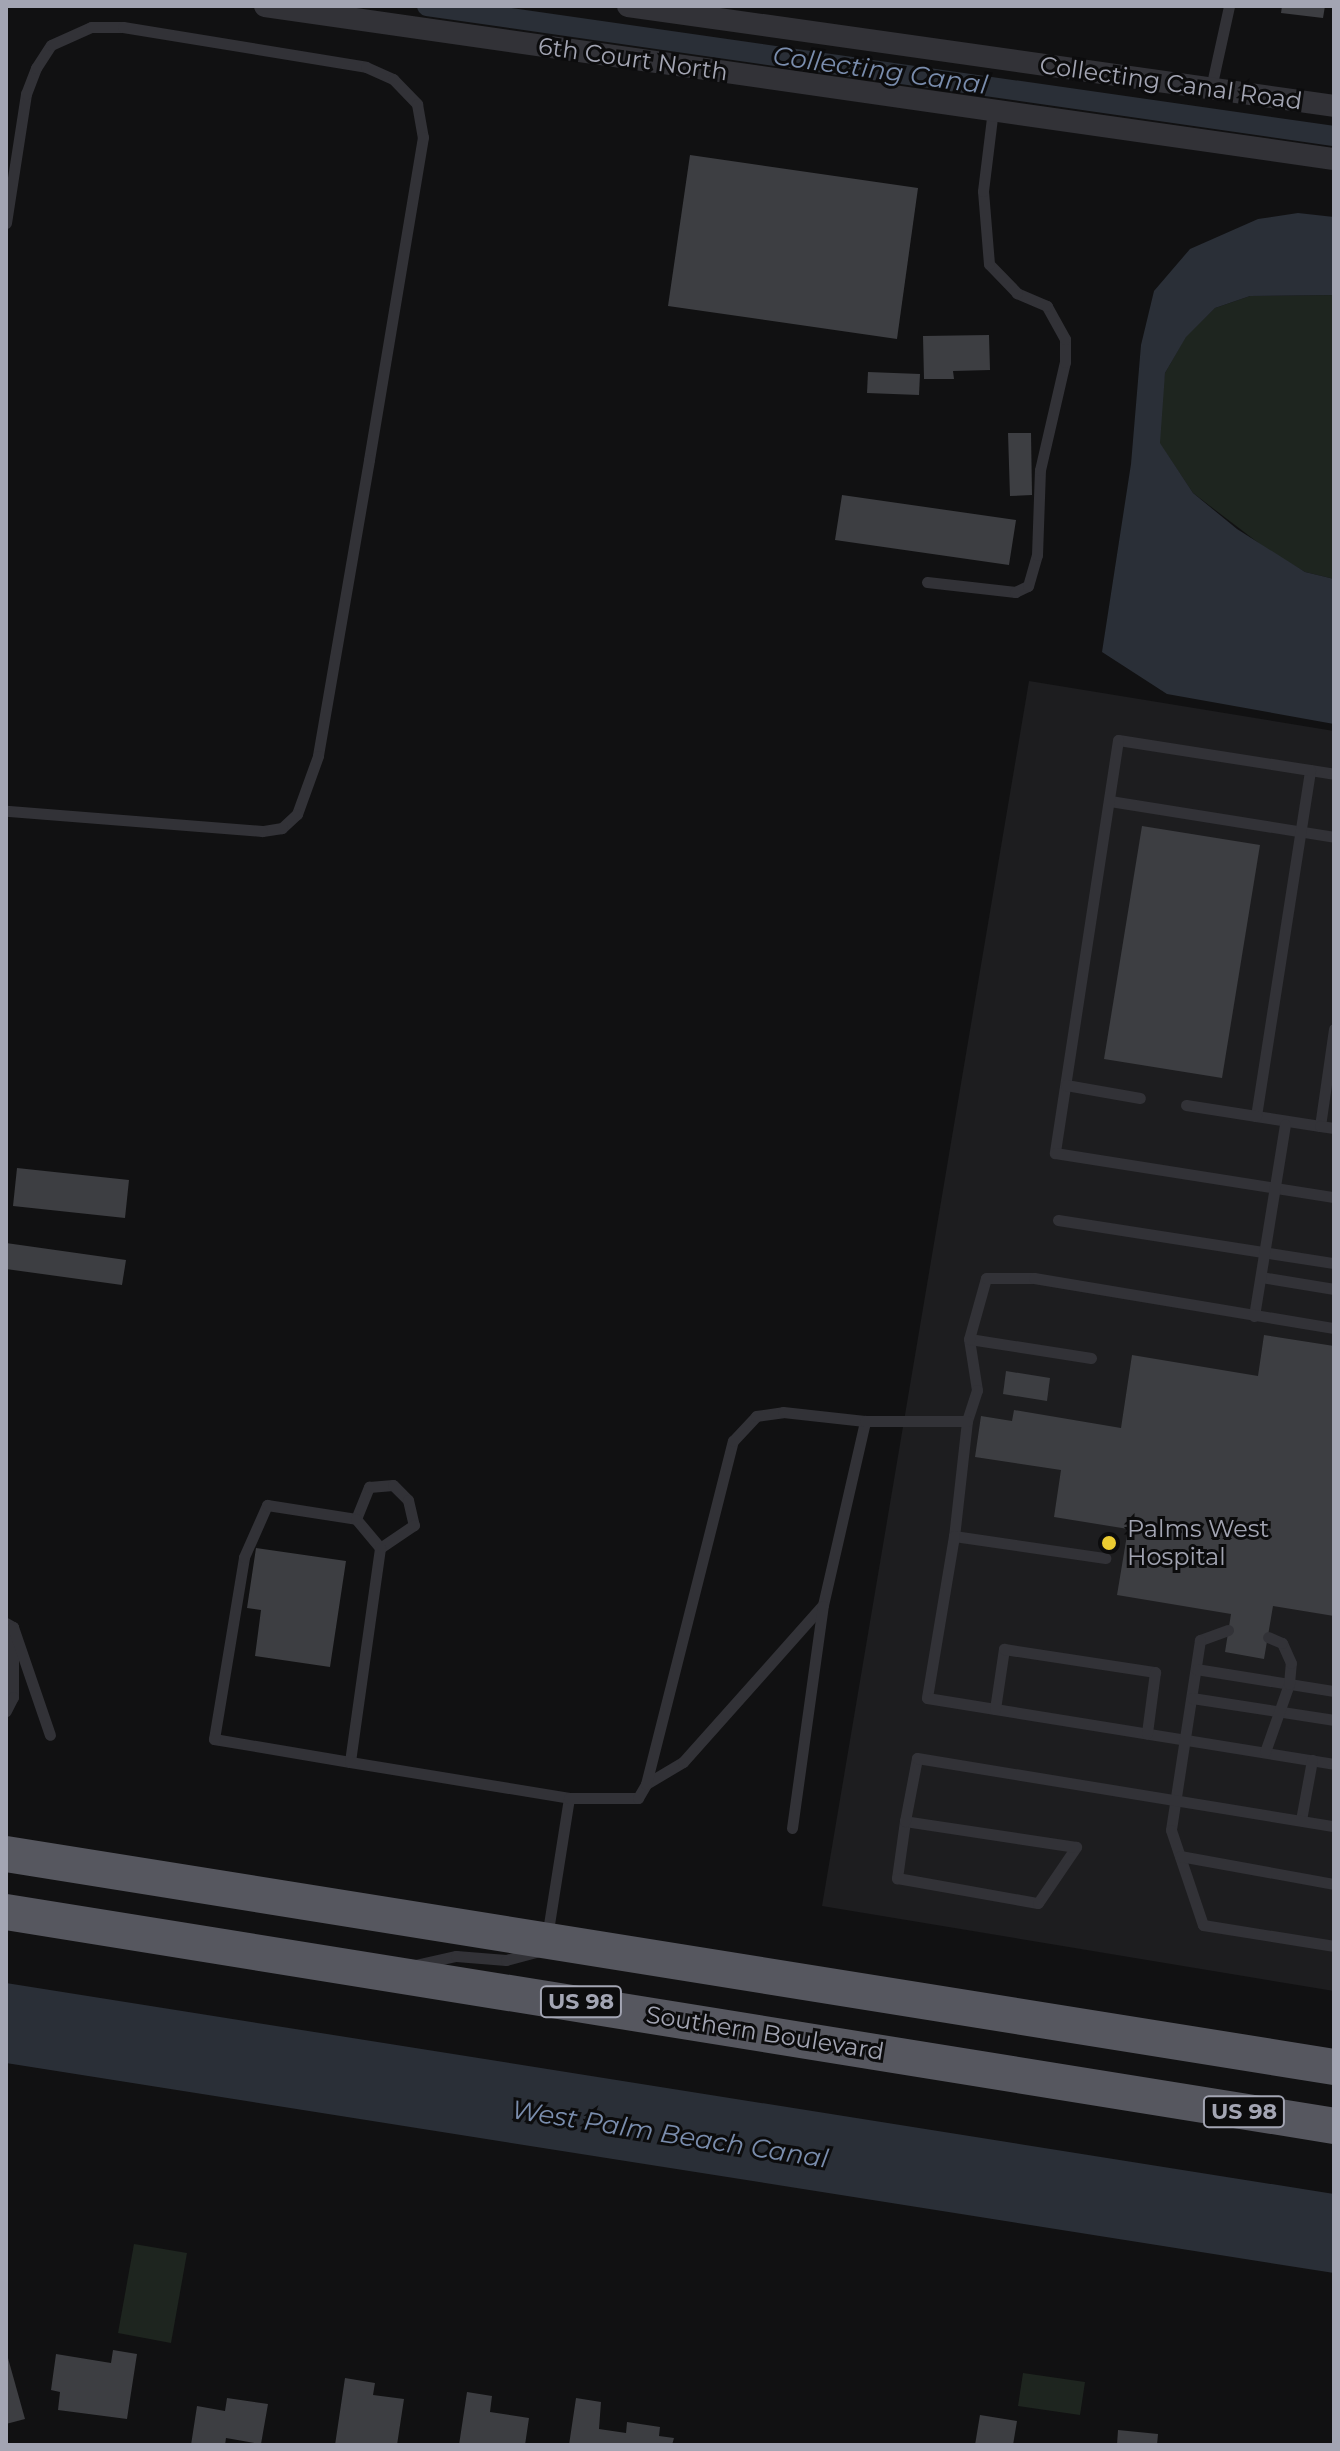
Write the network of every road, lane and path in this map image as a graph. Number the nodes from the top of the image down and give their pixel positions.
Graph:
1 (265, 6) edge
2 (628, 6) edge
3 (1229, 6) edge
4 (1211, 88) junction
5 (1334, 106) edge
6 (993, 110) junction
7 (1334, 159) edge
8 (6, 223) edge
9 (927, 582) dead end
10 (1310, 770) junction
11 (1334, 774) edge
12 (1110, 801) junction
13 (6, 811) edge
14 (1301, 832) junction
15 (1334, 837) edge
16 (1334, 1029) edge
17 (1066, 1085) junction
18 (1140, 1098) dead end
19 (1186, 1105) dead end
20 (1256, 1116) junction
21 (1285, 1124) junction
22 (1320, 1126) junction
23 (1334, 1128) edge
24 (1274, 1187) junction
25 (1334, 1197) edge
26 (1058, 1220) dead end
27 (1265, 1252) junction
28 (1334, 1263) edge
29 (1261, 1277) junction
30 (1334, 1289) edge
31 (1254, 1316) junction
32 (1334, 1328) edge
33 (969, 1339) junction
34 (1091, 1358) dead end
35 (865, 1421) junction
36 (967, 1421) junction
37 (356, 1519) junction
38 (954, 1536) junction
39 (380, 1548) junction
40 (1105, 1558) dead end
41 (823, 1605) junction
42 (10, 1625) edge
43 (1228, 1630) dead end
44 (1268, 1637) dead end
45 (1196, 1669) junction
46 (1289, 1684) junction
47 (1334, 1691) edge
48 (1192, 1698) junction
49 (995, 1709) junction
50 (6, 1711) edge
51 (1280, 1711) junction
52 (1334, 1720) edge
53 (1147, 1733) junction
54 (50, 1735) dead end
55 (1185, 1739) junction
56 (1265, 1752) junction
57 (1312, 1760) junction
58 (350, 1762) junction
59 (1334, 1764) edge
60 (646, 1784) junction
61 (569, 1798) junction
62 (1176, 1798) junction
63 (1301, 1820) junction
64 (905, 1821) junction
65 (1334, 1826) edge
66 (792, 1828) dead end
67 (6, 1854) edge
68 (1180, 1856) junction
69 (1334, 1884) edge
70 (6, 1912) edge
71 (547, 1940) junction
72 (1334, 1946) edge
73 (391, 1971) junction
74 (1334, 2067) edge
75 (1334, 2126) edge

1 - 6 street, 6th Court North
2 - 4 street, Collecting Canal Road
3 - 4 lane
4 - 5 street, Collecting Canal Road
6 - 7 street, 6th Court North
6 - 9 lane
8 - 13 lane
10 - 11 lane
10 - 12 lane
10 - 14 lane
12 - 14 lane
12 - 17 lane
14 - 15 lane
14 - 20 lane
16 - 22 lane
17 - 18 lane
17 - 24 lane
19 - 20 lane
20 - 21 lane
21 - 22 lane
21 - 24 lane
22 - 23 lane
24 - 25 lane
24 - 27 lane
26 - 27 lane
27 - 28 lane
27 - 29 lane
29 - 30 lane
29 - 31 lane
31 - 32 lane
31 - 33 lane
33 - 34 lane
33 - 36 lane
35 - 36 lane
35 - 41 lane
35 - 60 lane
36 - 38 lane
37 - 39 lane
37 - 39 lane
37 - 58 lane
38 - 40 lane
38 - 49 lane
39 - 58 lane
41 - 60 lane
41 - 66 lane
42 - 50 lane
42 - 54 lane
43 - 45 lane
44 - 46 lane
45 - 46 lane
45 - 48 lane
46 - 47 lane
46 - 51 lane
48 - 51 lane
48 - 55 lane
49 - 53 lane
49 - 53 lane
51 - 52 lane
51 - 56 lane
53 - 55 lane
55 - 56 lane
55 - 62 lane
56 - 57 lane
57 - 59 lane
57 - 63 lane
58 - 61 lane
60 - 61 lane
61 - 71 lane
62 - 63 lane
62 - 64 lane
62 - 68 lane
63 - 65 lane
64 - 64 lane
67 - 71 highway, US 98
68 - 69 lane
68 - 72 lane
70 - 73 highway, Southern Boulevard / US 98
71 - 73 lane
71 - 74 highway, US 98
73 - 75 highway, Southern Boulevard / US 98

